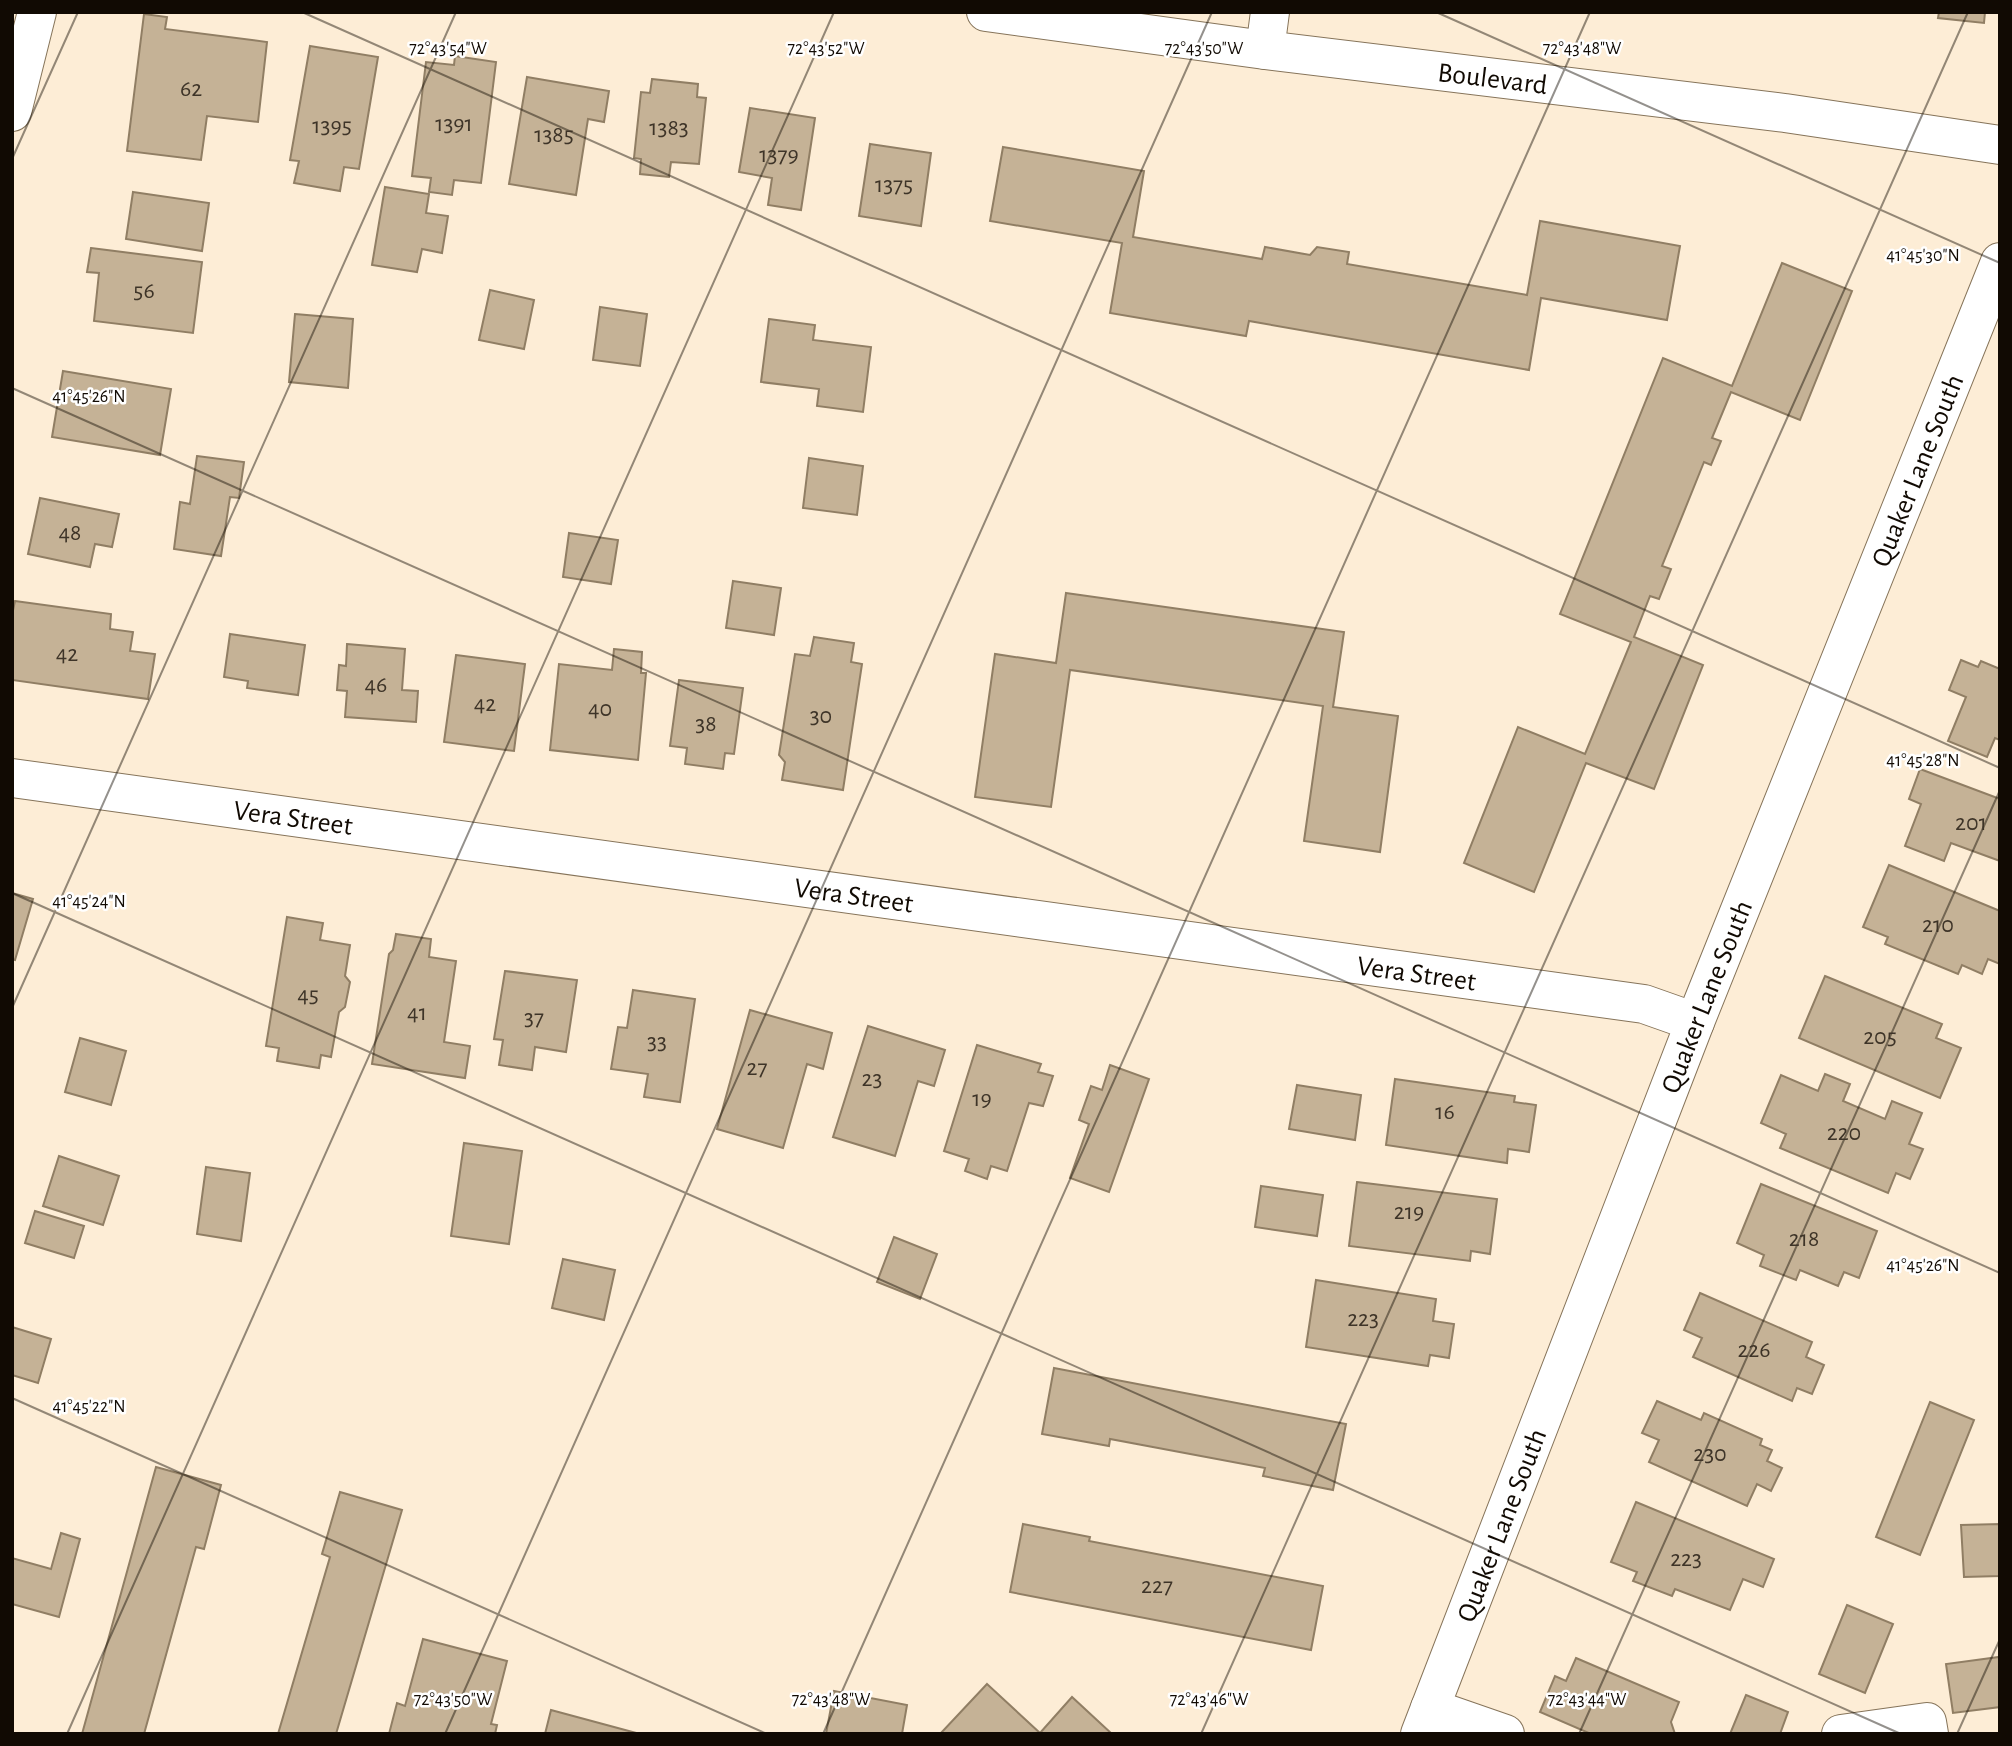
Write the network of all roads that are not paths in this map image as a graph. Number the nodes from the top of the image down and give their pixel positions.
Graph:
1 (37, 12) edge
2 (986, 12) edge
3 (1270, 12) edge
4 (1265, 50) junction
5 (12, 112) edge
6 (2000, 145) edge
7 (2000, 262) edge
8 (12, 778) edge
9 (1695, 1022) junction
10 (1425, 1721) edge
11 (1505, 1734) edge
12 (1841, 1734) edge
13 (1929, 1734) edge

1 - 5 main road
2 - 4 main road, Boulevard
3 - 4 main road
4 - 6 main road, Boulevard
7 - 9 main road, Quaker Lane South
8 - 9 main road, Vera Street
9 - 10 main road, Quaker Lane South
10 - 11 main road
12 - 13 main road

